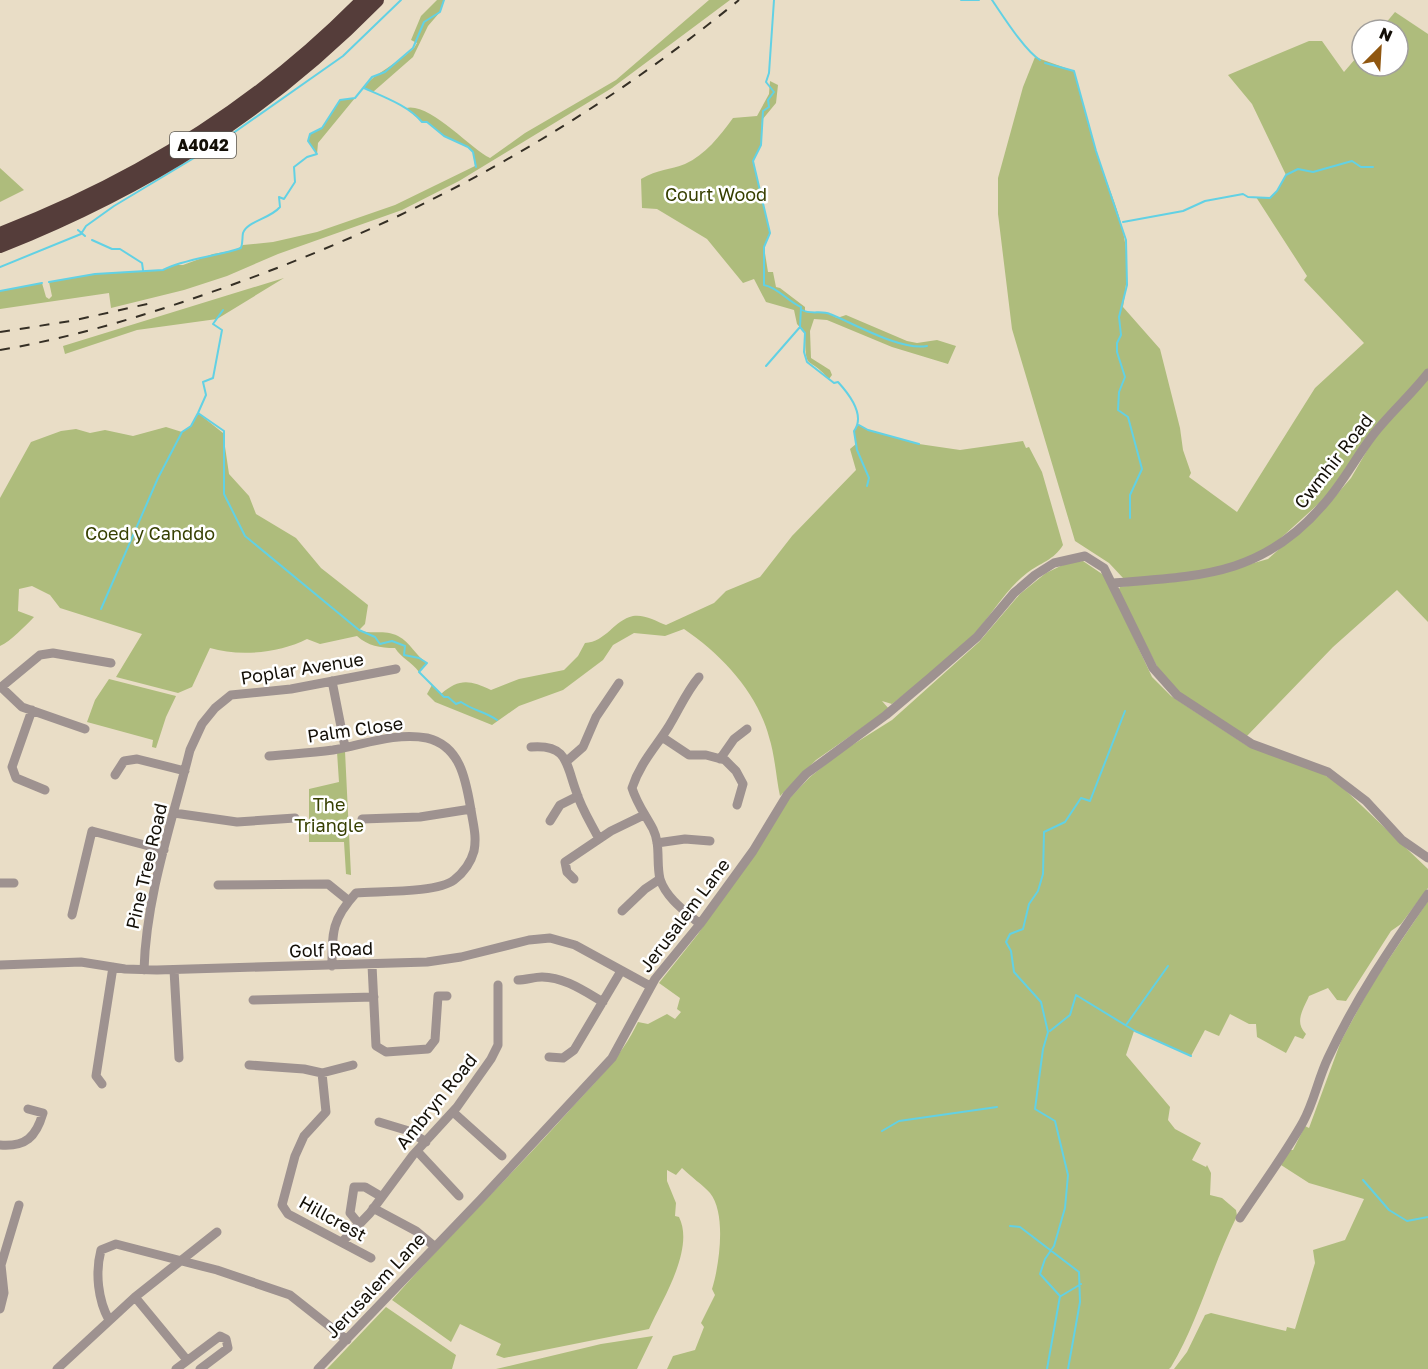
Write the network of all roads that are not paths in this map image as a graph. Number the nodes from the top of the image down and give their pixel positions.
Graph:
1 (363, 0) edge
2 (377, 0) edge
3 (0, 234) edge
4 (0, 246) edge
5 (1428, 374) edge
6 (1113, 583) junction
7 (111, 663) dead end
8 (396, 669) dead end
9 (699, 677) dead end
10 (332, 681) junction
11 (619, 683) dead end
12 (0, 688) edge
13 (32, 710) junction
14 (85, 729) dead end
15 (747, 729) dead end
16 (662, 737) junction
17 (345, 747) junction
18 (531, 747) dead end
19 (269, 756) dead end
20 (720, 759) junction
21 (567, 761) junction
22 (185, 771) junction
23 (115, 775) dead end
24 (45, 790) dead end
25 (578, 796) junction
26 (737, 805) dead end
27 (471, 809) junction
28 (174, 813) junction
29 (644, 815) junction
30 (295, 818) dead end
31 (362, 819) dead end
32 (550, 821) dead end
33 (599, 839) junction
34 (710, 841) dead end
35 (657, 843) junction
36 (164, 850) junction
37 (1428, 858) edge
38 (574, 879) dead end
39 (660, 879) junction
40 (0, 883) edge
41 (14, 883) dead end
42 (218, 885) dead end
43 (1428, 894) edge
44 (349, 901) junction
45 (622, 911) dead end
46 (72, 915) dead end
47 (700, 924) junction
48 (0, 965) edge
49 (372, 965) junction
50 (332, 966) junction
51 (113, 967) junction
52 (144, 970) junction
53 (174, 970) junction
54 (621, 971) junction
55 (518, 980) dead end
56 (498, 985) dead end
57 (650, 986) junction
58 (447, 996) dead end
59 (374, 997) junction
60 (253, 1000) dead end
61 (603, 1002) junction
62 (549, 1057) dead end
63 (179, 1058) dead end
64 (249, 1065) dead end
65 (353, 1065) dead end
66 (322, 1073) junction
67 (102, 1084) dead end
68 (28, 1109) dead end
69 (453, 1112) junction
70 (379, 1122) dead end
71 (426, 1142) junction
72 (0, 1145) edge
73 (417, 1151) junction
74 (502, 1156) dead end
75 (459, 1196) dead end
76 (382, 1197) junction
77 (20, 1205) dead end
78 (374, 1208) junction
79 (1240, 1218) dead end
80 (359, 1224) junction
81 (217, 1232) dead end
82 (342, 1242) junction
83 (434, 1246) junction
84 (371, 1258) dead end
85 (180, 1261) junction
86 (135, 1297) junction
87 (0, 1309) edge
88 (109, 1320) junction
89 (347, 1340) junction
90 (187, 1360) junction
91 (57, 1369) edge
92 (176, 1369) edge
93 (200, 1369) edge
94 (318, 1369) edge

1 - 3 highway, A4042
2 - 4 highway, A4042
5 - 6 street, Cwmhir Road
6 - 37 street, Jerusalem Lane
6 - 47 street, Jerusalem Lane
7 - 12 street
8 - 10 street, Poplar Avenue
9 - 16 street
10 - 17 street
10 - 22 street, Poplar Avenue
11 - 21 street
12 - 13 street
13 - 14 street
13 - 24 street
15 - 20 street
16 - 20 street
16 - 29 street
17 - 19 street, Palm Close
17 - 27 street, Palm Close
18 - 21 street
20 - 26 street
21 - 25 street
22 - 23 street
22 - 28 street, Pine Tree Road
25 - 32 street
25 - 33 street
27 - 31 street
27 - 44 street, Palm Close
28 - 30 street
28 - 36 street, Pine Tree Road
29 - 33 street
29 - 35 street
33 - 38 street
34 - 35 street
35 - 39 street
36 - 46 street
36 - 52 street, Pine Tree Road
39 - 45 street
39 - 47 street
40 - 41 street
42 - 44 street
43 - 79 street
44 - 50 street
47 - 57 street, Jerusalem Lane
48 - 51 street, Golf Road
49 - 50 street, Golf Road
49 - 54 street, Golf Road
49 - 59 street
50 - 53 street, Golf Road
51 - 52 street, Golf Road
51 - 67 street
52 - 53 street, Golf Road
53 - 63 street
54 - 57 street, Golf Road
54 - 61 street
55 - 61 street
56 - 69 street, Ambryn Road
57 - 83 street, Jerusalem Lane
58 - 59 street
59 - 60 street
61 - 62 street
64 - 66 street
65 - 66 street
66 - 82 street, Hillcrest
68 - 72 street
69 - 71 street, Ambryn Road
69 - 74 street
70 - 71 street
71 - 73 street, Ambryn Road
73 - 75 street
73 - 76 street, Ambryn Road
76 - 78 street, Ambryn Road
76 - 80 street
77 - 87 street
78 - 80 street, Ambryn Road
78 - 83 street, Hillcrest
80 - 82 street, Ambryn Road
81 - 85 street
82 - 84 street, Hillcrest
83 - 89 street, Jerusalem Lane
85 - 86 street
85 - 88 street
85 - 89 street
86 - 88 street
86 - 90 street
88 - 91 street
89 - 94 street, Jerusalem Lane
90 - 92 street
90 - 93 street

